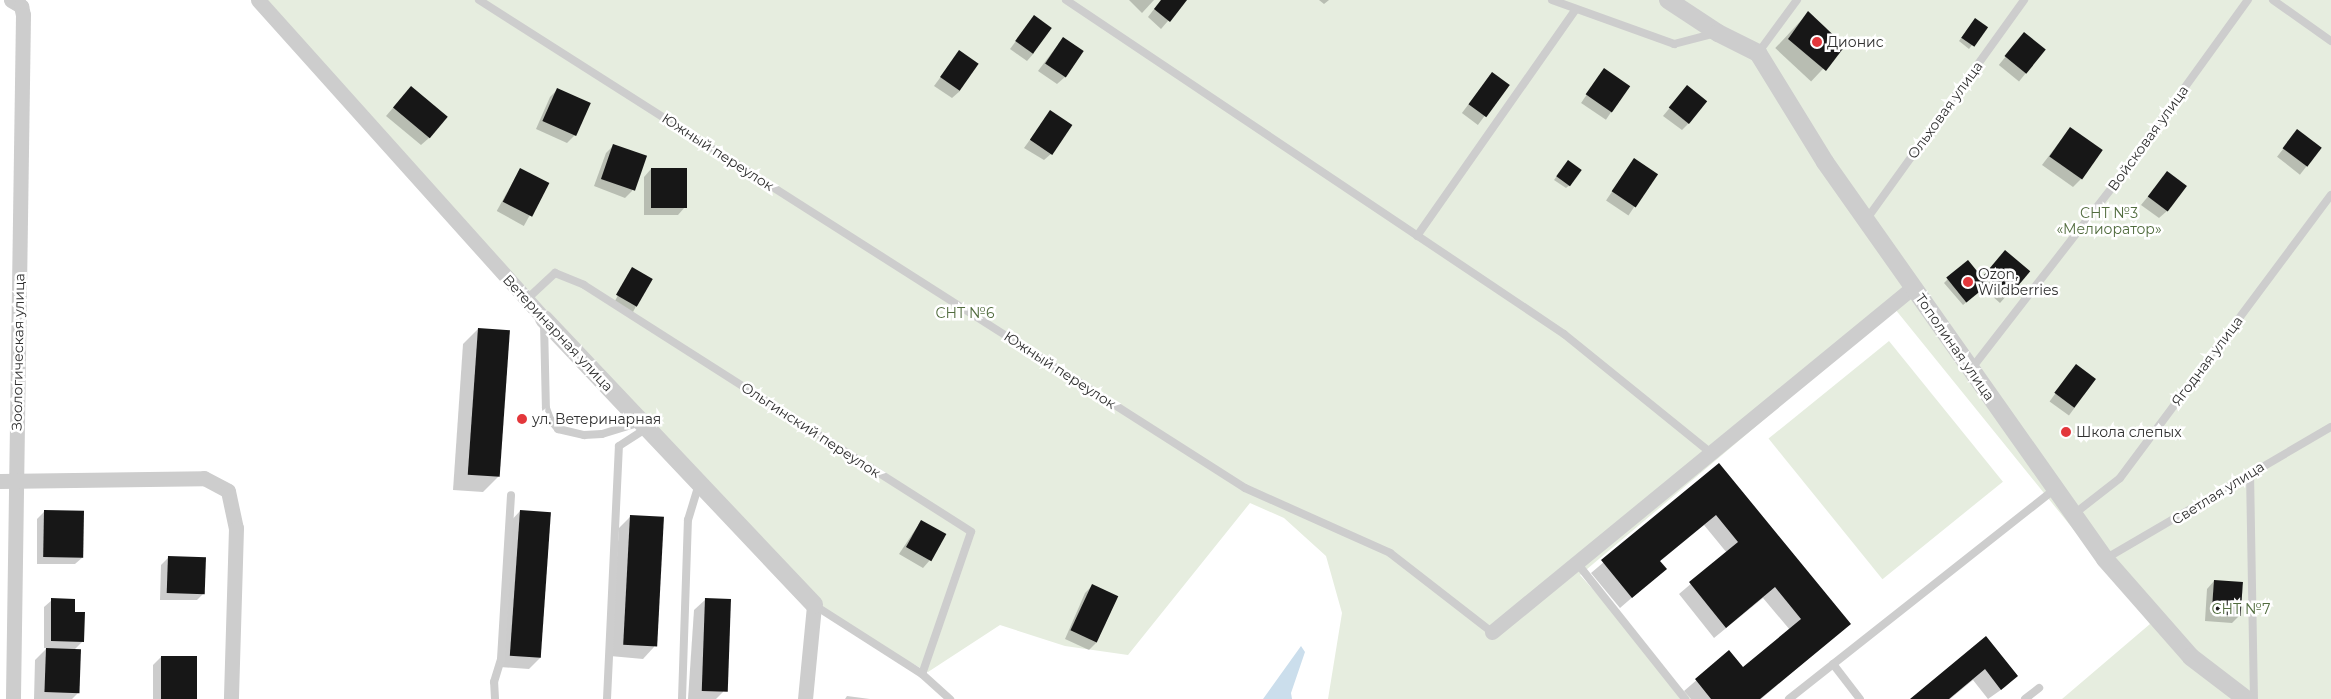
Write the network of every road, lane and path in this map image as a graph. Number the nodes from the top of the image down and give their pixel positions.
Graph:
1 (258, 0) edge
2 (479, 0) edge
3 (1066, 0) edge
4 (1552, 0) edge
5 (1668, 0) edge
6 (1797, 0) edge
7 (2024, 0) edge
8 (2248, 0) edge
9 (2273, 0) edge
10 (16, 3) edge
11 (1576, 9) junction
12 (1718, 33) junction
13 (2331, 41) edge
14 (1758, 53) junction
15 (2331, 195) edge
16 (1866, 220) junction
17 (1417, 236) junction
18 (1913, 287) junction
19 (526, 300) junction
20 (544, 319) junction
21 (1972, 368) junction
22 (644, 425) junction
23 (2331, 427) edge
24 (1712, 454) junction
25 (2250, 472) junction
26 (0, 481) edge
27 (16, 481) junction
28 (699, 483) junction
29 (2054, 490) junction
30 (511, 495) dead end
31 (2072, 515) junction
32 (2105, 559) junction
33 (1577, 563) junction
34 (814, 605) junction
35 (1492, 632) joint
36 (1833, 664) junction
37 (922, 674) junction
38 (2039, 688) dead end
39 (13, 699) edge
40 (231, 699) edge
41 (495, 699) edge
42 (607, 699) edge
43 (682, 699) edge
44 (805, 699) edge
45 (950, 699) edge
46 (1685, 699) edge
47 (1789, 699) edge
48 (1860, 699) edge
49 (2025, 699) edge
50 (2246, 699) edge
51 (2254, 699) edge

1 - 19 street, Ветеринарная улица
2 - 35 lane, Южный переулок
3 - 17 lane
4 - 11 lane
5 - 12 street
6 - 14 lane
7 - 16 lane, Ольховая улица
8 - 21 lane, Войсковая улица
9 - 13 lane
10 - 27 street, Зоологическая улица
11 - 12 lane
11 - 17 lane
12 - 14 street
14 - 16 street, Тополиная улица
15 - 31 lane, Ягодная улица
16 - 18 street, Тополиная улица
17 - 24 lane
18 - 21 street, Тополиная улица
18 - 24 street
19 - 20 street, Ветеринарная улица
19 - 37 lane, Ольгинский переулок
20 - 22 street, Ветеринарная улица
20 - 22 lane
21 - 29 street, Тополиная улица
22 - 28 street, Ветеринарная улица
22 - 42 lane
23 - 25 lane, Светлая улица
24 - 33 street
25 - 32 lane, Светлая улица
25 - 51 lane
26 - 27 street
27 - 39 street, Зоологическая улица
27 - 40 street
28 - 34 street, Ветеринарная улица
28 - 43 lane
29 - 31 street, Тополиная улица
29 - 36 lane
30 - 41 lane
31 - 32 street, Тополиная улица
32 - 50 street, Тополиная улица
33 - 35 street
33 - 46 lane
34 - 37 lane, Ветеринарная улица
34 - 44 street
36 - 47 lane
36 - 48 lane
37 - 45 lane, Ветеринарная улица
38 - 49 lane

